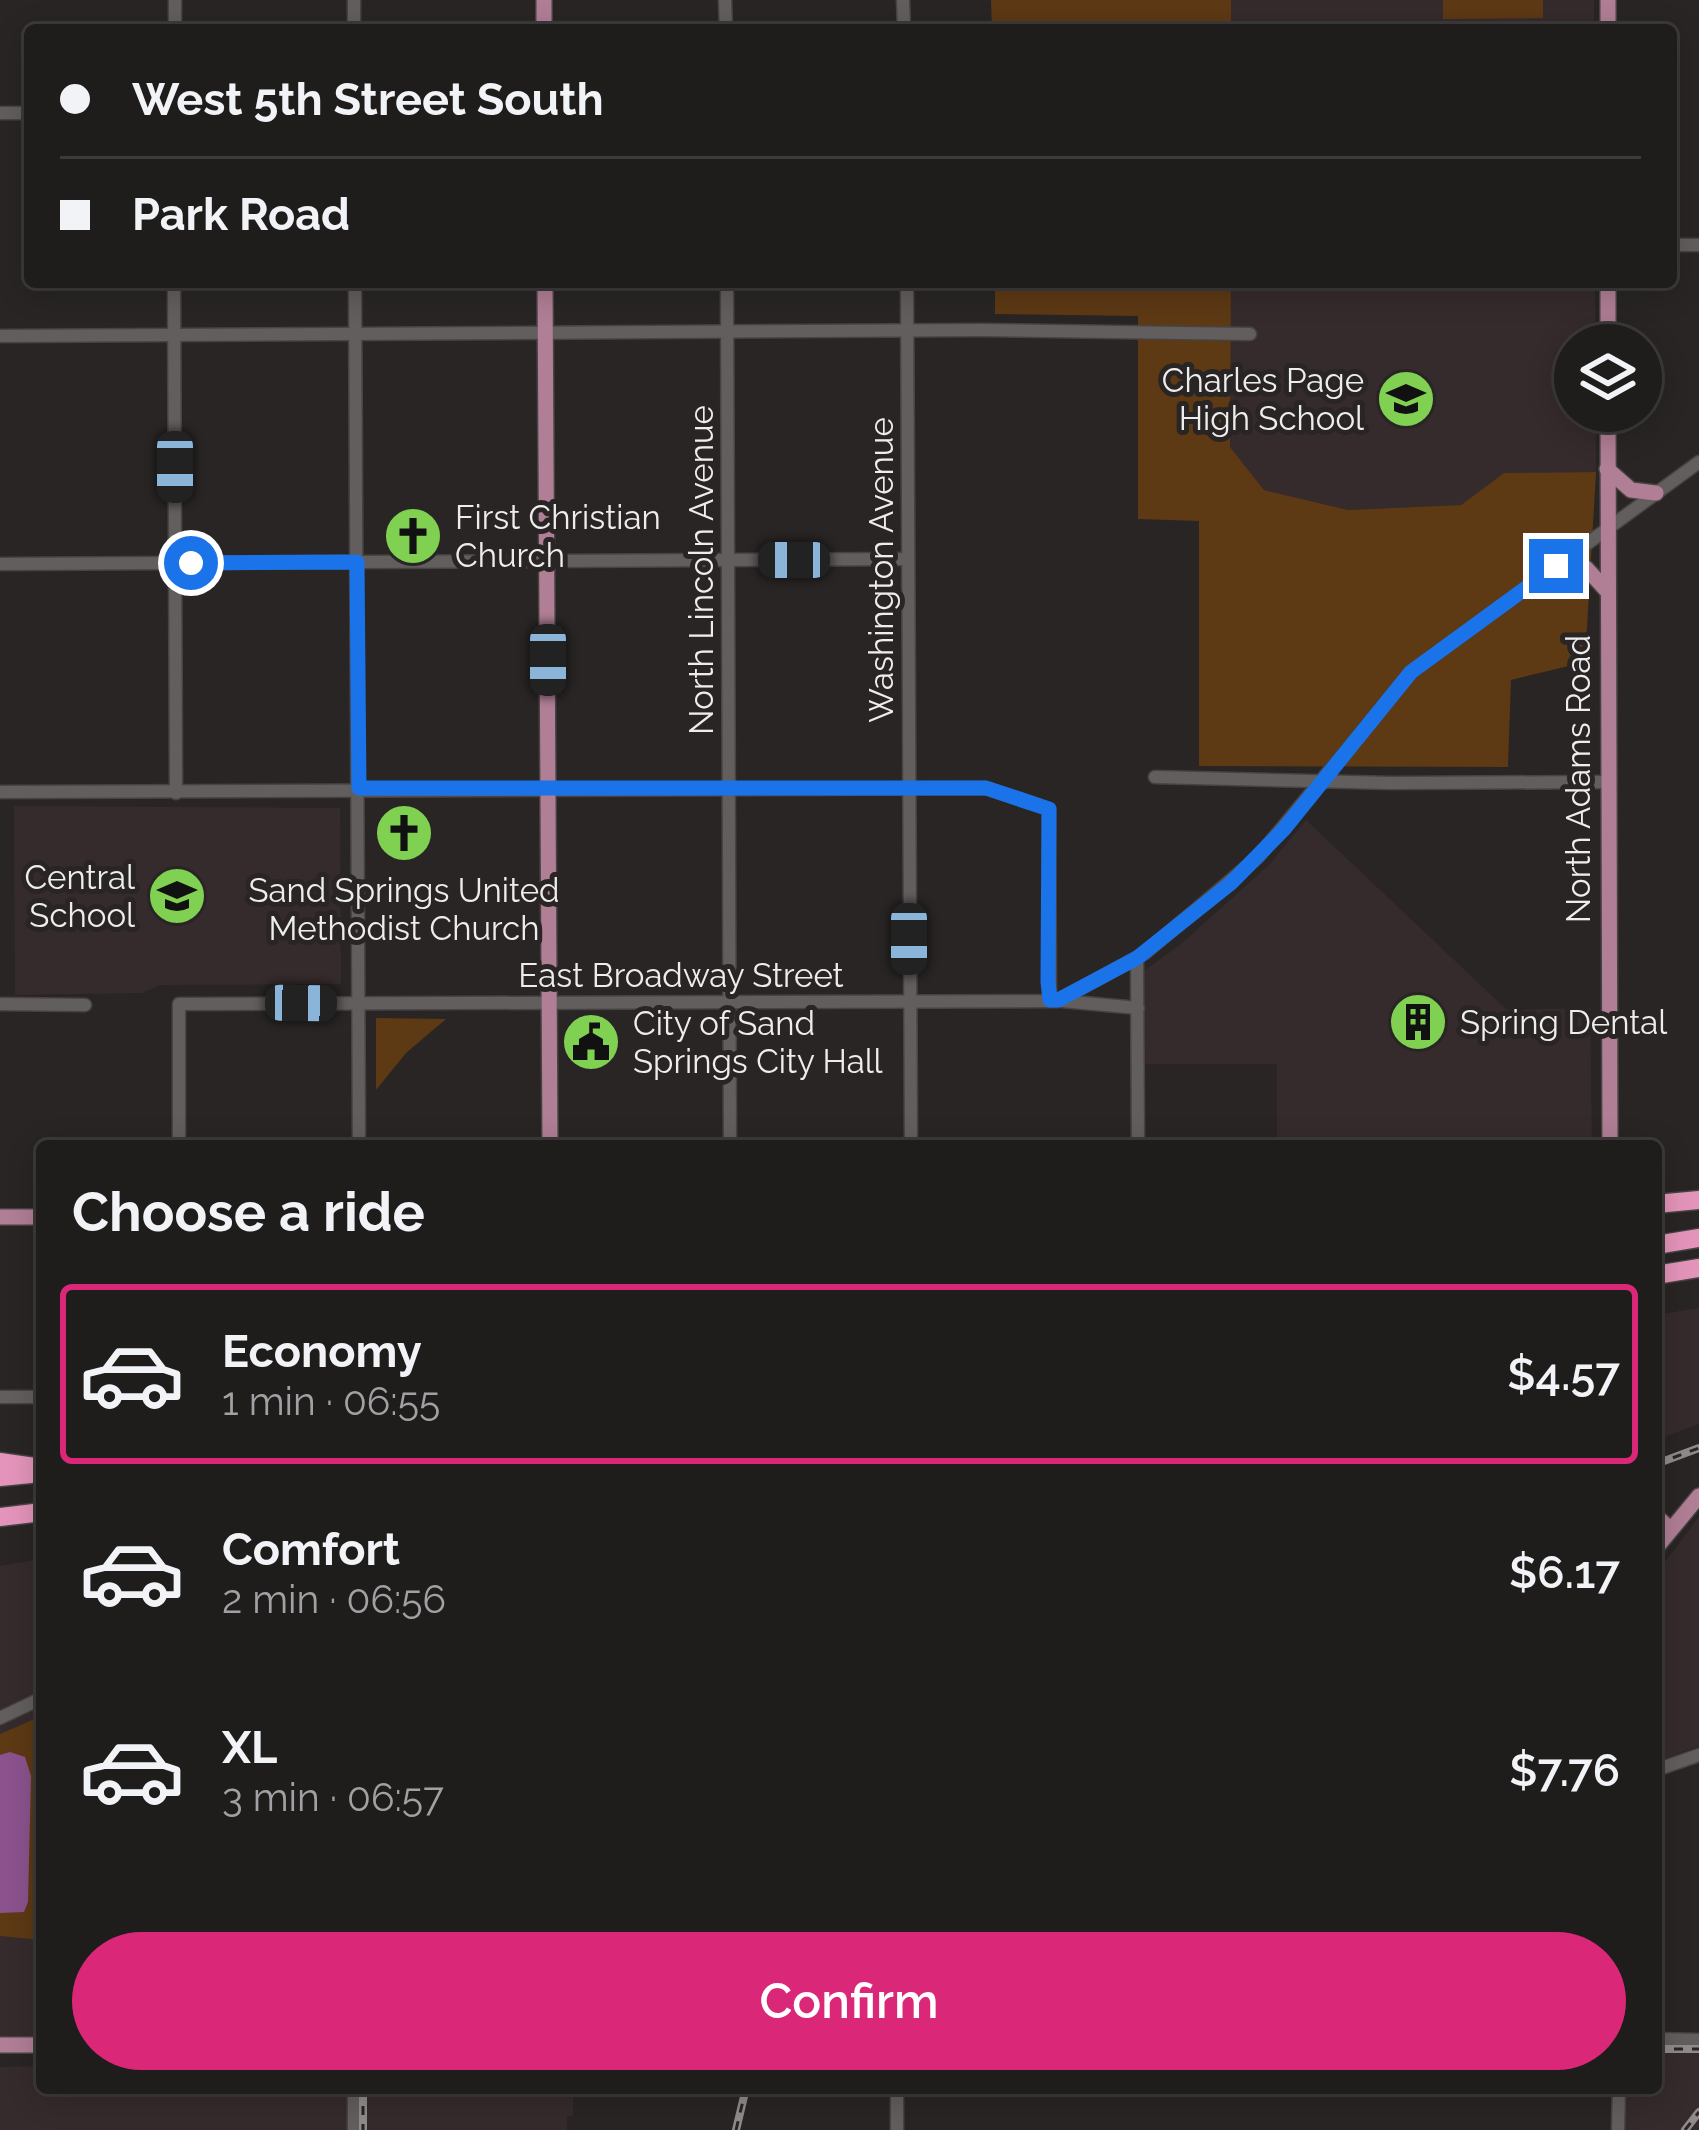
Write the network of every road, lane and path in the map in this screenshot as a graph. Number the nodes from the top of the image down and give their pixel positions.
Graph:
1 (174, 288) edge
2 (355, 288) edge
3 (545, 288) edge
4 (727, 288) edge
5 (907, 288) edge
6 (1608, 288) edge
7 (1608, 324) edge
8 (908, 332) junction
9 (545, 334) junction
10 (727, 334) junction
11 (1250, 334) dead end
12 (174, 335) junction
13 (355, 335) junction
14 (0, 336) edge
15 (1608, 432) edge
16 (1699, 462) edge
17 (1607, 469) junction
18 (1656, 493) junction
19 (1607, 527) junction
20 (908, 559) junction
21 (548, 560) junction
22 (728, 560) junction
23 (357, 562) junction
24 (0, 563) edge
25 (176, 563) junction
26 (1556, 566) junction
27 (1607, 592) junction
28 (1155, 777) dead end
29 (1321, 780) junction
30 (1606, 782) junction
31 (548, 787) junction
32 (728, 787) junction
33 (909, 787) junction
34 (359, 788) junction
35 (0, 792) edge
36 (176, 793) junction
37 (1137, 958) junction
38 (730, 1000) junction
39 (910, 1000) junction
40 (1054, 1000) junction
41 (358, 1003) junction
42 (549, 1003) junction
43 (0, 1004) edge
44 (85, 1005) dead end
45 (1138, 1008) junction
46 (179, 1140) edge
47 (359, 1140) edge
48 (550, 1140) edge
49 (730, 1140) edge
50 (911, 1140) edge
51 (1138, 1140) edge
52 (1610, 1140) edge
53 (1699, 1201) edge
54 (1662, 1204) edge
55 (0, 1216) edge
56 (36, 1216) edge
57 (1699, 1238) edge
58 (1662, 1244) edge
59 (1699, 1268) edge
60 (1662, 1274) edge
61 (0, 1397) edge
62 (36, 1397) edge
63 (0, 1462) edge
64 (36, 1470) edge
65 (36, 1472) edge
66 (0, 1477) edge
67 (1699, 1496) edge
68 (36, 1502) edge
69 (0, 1505) edge
70 (36, 1513) edge
71 (0, 1517) edge
72 (1662, 1521) edge
73 (1670, 1528) junction
74 (1662, 1539) edge
75 (36, 1701) edge
76 (0, 1718) edge
77 (1699, 1755) edge
78 (1662, 1768) edge
79 (1662, 2039) edge
80 (1699, 2039) edge
81 (0, 2045) edge
82 (36, 2045) edge
83 (354, 2094) edge
84 (897, 2094) edge
85 (1619, 2094) edge
86 (354, 2130) edge
87 (897, 2130) edge
88 (1618, 2130) edge

1 - 12 street
2 - 13 street
3 - 9 main road
4 - 10 street, North Lincoln Avenue
5 - 8 street, Washington Avenue
6 - 7 main road
8 - 10 street
8 - 11 street
8 - 20 street, Washington Avenue
9 - 10 street
9 - 13 street
9 - 21 main road
10 - 22 street, North Lincoln Avenue
12 - 13 street
12 - 14 street
12 - 25 street
13 - 23 street
15 - 17 main road, North Adams Road
16 - 18 street, East Broadway Street
17 - 18 main road
17 - 19 main road, North Adams Road
18 - 19 street, East Broadway Street
19 - 26 street, East Broadway Street
19 - 27 main road, North Adams Road
20 - 22 street
20 - 33 street, Washington Avenue
21 - 22 street
21 - 23 street
21 - 31 main road
22 - 32 street, North Lincoln Avenue
23 - 25 street
23 - 34 street
24 - 25 street
25 - 36 street
26 - 27 main road
26 - 29 street, East Broadway Street
27 - 30 main road, North Adams Road
28 - 29 street
29 - 30 street
29 - 37 street, East Broadway Street
30 - 52 main road, North Adams Road
31 - 32 street
31 - 34 street
31 - 42 main road
32 - 33 street
32 - 38 street, North Lincoln Avenue
33 - 39 street, Washington Avenue
33 - 40 street
34 - 36 street
34 - 41 street
35 - 36 street
37 - 40 street, East Broadway Street
37 - 45 street
38 - 39 street, East Broadway Street
38 - 42 street, East Broadway Street
38 - 49 street, North Lincoln Avenue
39 - 40 street, East Broadway Street
39 - 50 street, Washington Avenue
40 - 45 street
41 - 42 street, East Broadway Street
41 - 46 street, East Broadway Street
41 - 47 street
42 - 48 main road
43 - 44 street
45 - 51 street
53 - 54 highway
55 - 56 main road
57 - 58 highway
59 - 60 highway
61 - 62 street
63 - 64 highway
65 - 66 highway
67 - 73 main road
68 - 69 highway
70 - 71 highway
72 - 73 main road
73 - 74 main road
75 - 76 street
77 - 78 street
79 - 80 street
81 - 82 main road
83 - 86 street
84 - 87 street
85 - 88 street

